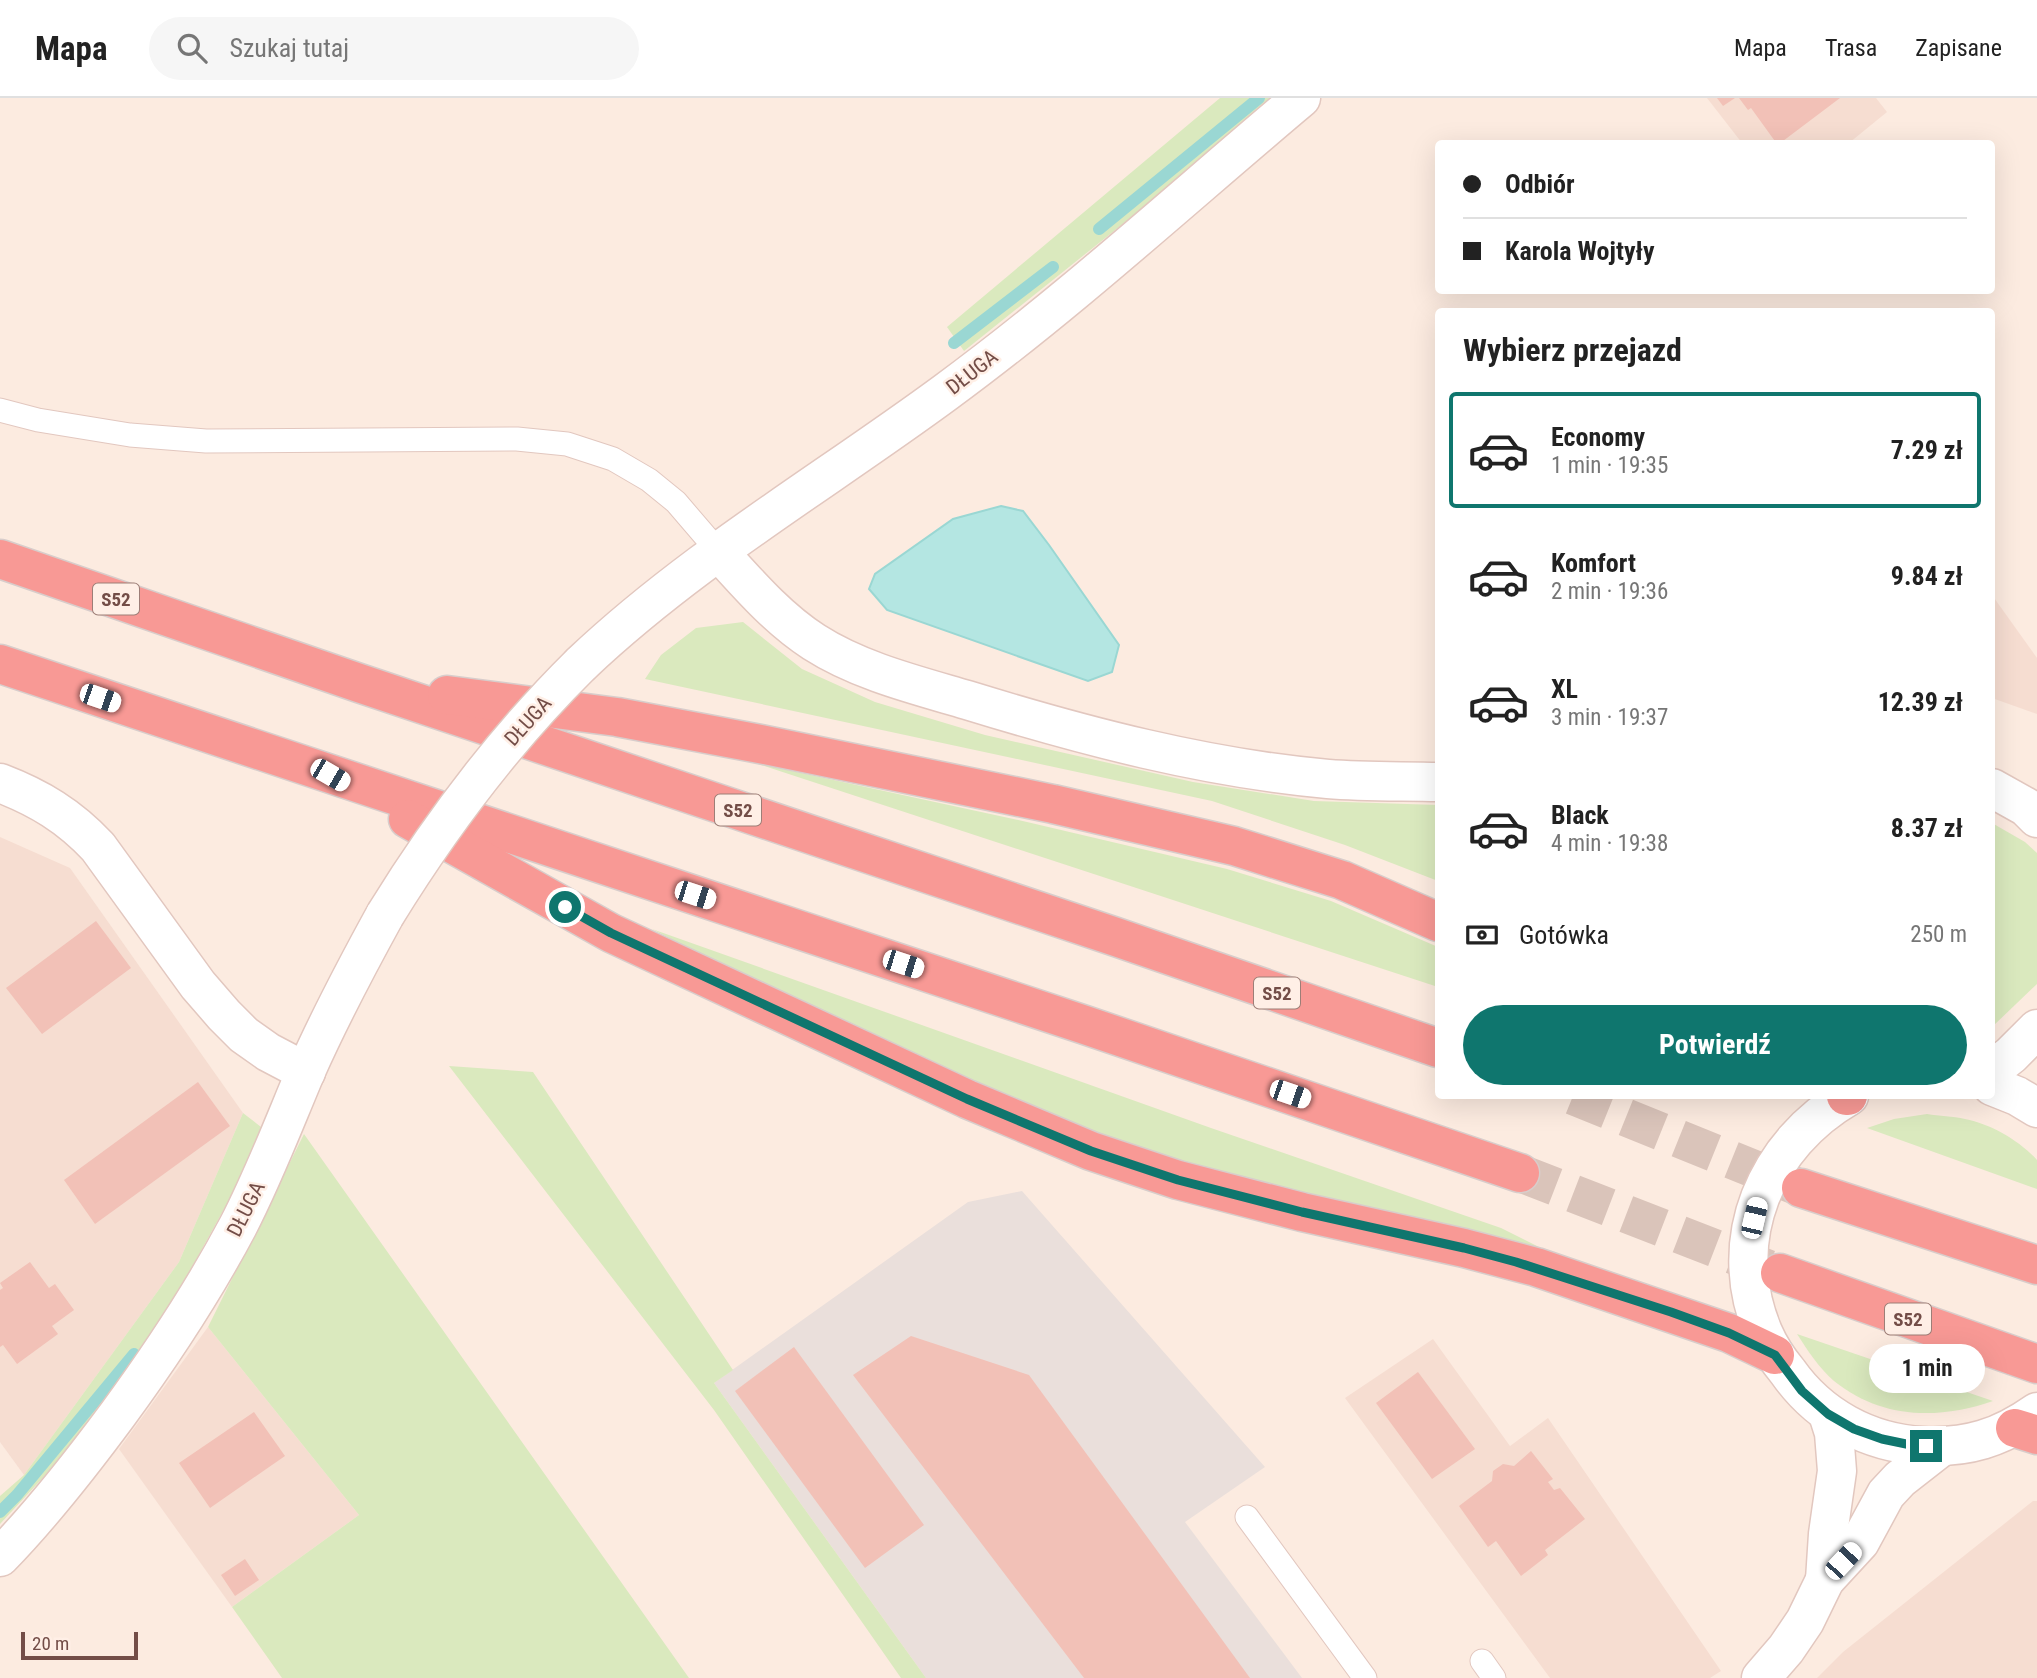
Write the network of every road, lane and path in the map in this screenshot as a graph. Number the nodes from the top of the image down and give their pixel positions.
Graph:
1 (1301, 98) edge
2 (0, 410) edge
3 (718, 551) junction
4 (0, 559) edge
5 (0, 664) edge
6 (359, 683) junction
7 (330, 775) junction
8 (1435, 782) edge
9 (0, 783) edge
10 (1995, 790) edge
11 (2037, 818) edge
12 (1435, 921) edge
13 (2037, 1029) edge
14 (1435, 1047) edge
15 (1995, 1068) edge
16 (306, 1072) junction
17 (1995, 1087) edge
18 (1844, 1099) edge
19 (2037, 1108) edge
20 (1520, 1173) tunnel mouth
21 (1801, 1188) tunnel mouth
22 (2037, 1265) edge
23 (1780, 1273) tunnel mouth
24 (1775, 1355) junction
25 (2037, 1364) edge
26 (1828, 1414) junction
27 (2030, 1425) edge
28 (1941, 1447) junction
29 (1247, 1517) dead end
30 (0, 1557) edge
31 (1825, 1580) junction
32 (1365, 1678) edge
33 (1761, 1678) edge

1 - 3 street, DŁUGA
2 - 3 lane
3 - 8 street
3 - 16 street, DŁUGA, bridge
4 - 6 highway, S52
5 - 7 highway
6 - 12 highway
6 - 14 highway, S52
7 - 20 highway
7 - 24 highway
9 - 16 street
10 - 11 street
13 - 15 street
16 - 30 street, DŁUGA
17 - 19 street
18 - 24 street
21 - 22 highway
23 - 25 highway, S52
24 - 26 street
26 - 28 street
26 - 31 street
27 - 28 street
28 - 31 street
29 - 32 lane
31 - 33 street

